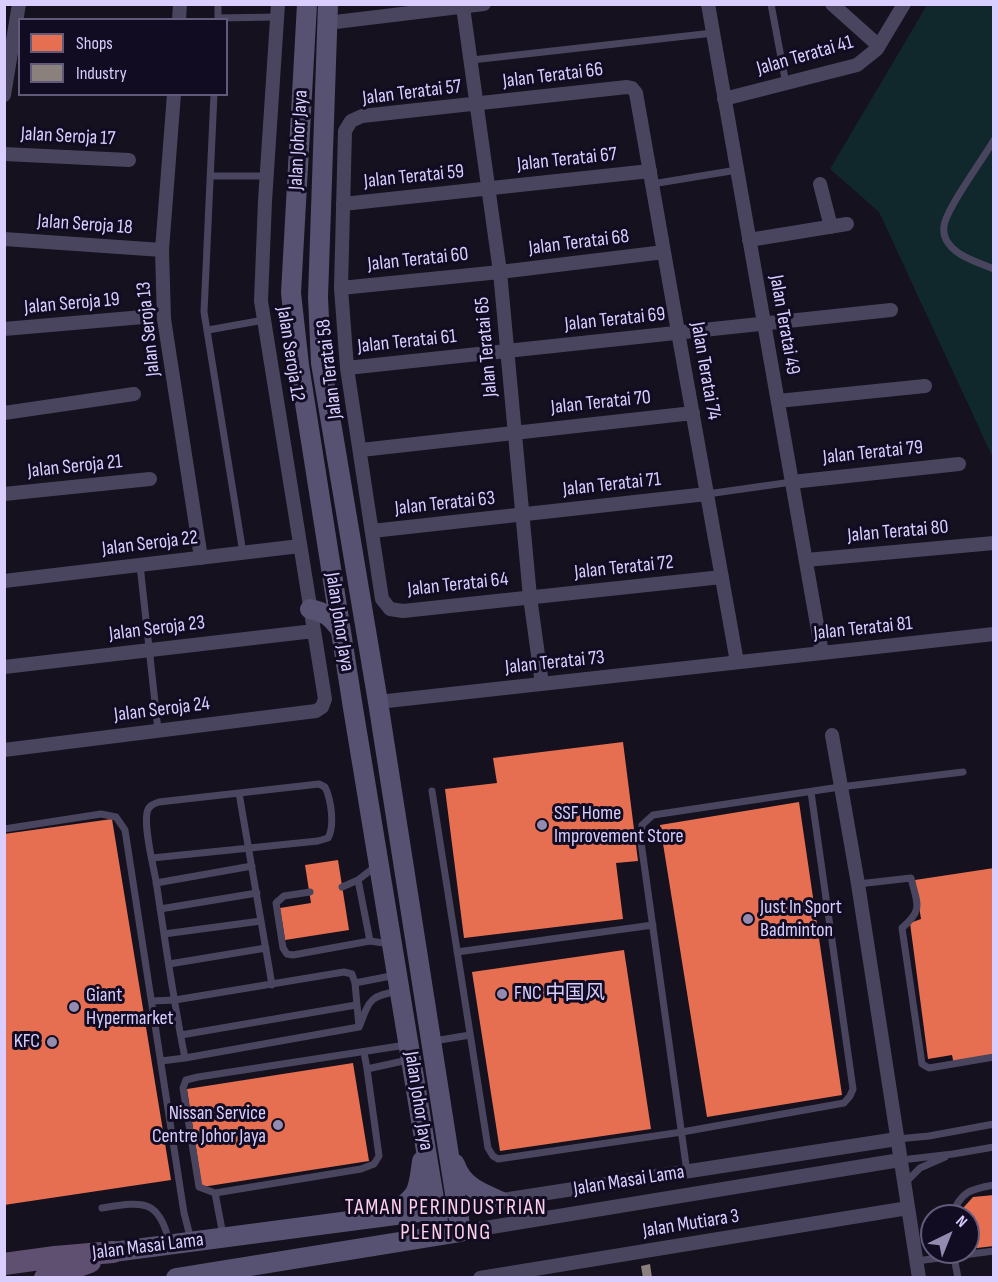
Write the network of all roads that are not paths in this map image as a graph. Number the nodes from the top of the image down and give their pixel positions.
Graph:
1 (19, 4) edge
2 (307, 4) edge
3 (484, 4) edge
4 (708, 4) edge
5 (771, 4) edge
6 (904, 4) edge
7 (836, 6) edge
8 (463, 7) junction
9 (278, 11) edge
10 (327, 14) edge
11 (226, 18) edge
12 (713, 33) junction
13 (879, 46) junction
14 (472, 60) junction
15 (11, 72) edge
16 (786, 84) junction
17 (632, 88) joint
18 (4, 94) edge
19 (174, 96) edge
20 (214, 96) edge
21 (724, 99) junction
22 (478, 105) junction
23 (351, 121) joint
24 (993, 140) edge
25 (4, 154) edge
26 (129, 160) dead end
27 (737, 170) junction
28 (210, 176) junction
29 (267, 176) junction
30 (651, 177) junction
31 (820, 184) dead end
32 (489, 188) junction
33 (343, 204) junction
34 (847, 224) dead end
35 (831, 227) junction
36 (4, 239) edge
37 (749, 240) junction
38 (162, 250) junction
39 (664, 252) junction
40 (993, 269) edge
41 (500, 272) junction
42 (341, 288) junction
43 (891, 310) dead end
44 (144, 317) dead end
45 (264, 320) junction
46 (764, 323) junction
47 (4, 329) edge
48 (208, 330) junction
49 (678, 333) junction
50 (507, 351) junction
51 (347, 369) junction
52 (925, 386) dead end
53 (134, 394) dead end
54 (778, 401) junction
55 (4, 413) edge
56 (693, 413) junction
57 (514, 433) junction
58 (361, 450) junction
59 (958, 464) dead end
60 (150, 479) dead end
61 (792, 482) junction
62 (4, 494) edge
63 (707, 494) junction
64 (522, 515) junction
65 (372, 531) junction
66 (993, 543) edge
67 (300, 546) junction
68 (243, 553) junction
69 (201, 558) junction
70 (806, 560) junction
71 (140, 565) junction
72 (722, 577) junction
73 (4, 581) edge
74 (530, 597) junction
75 (310, 609) junction
76 (390, 609) joint
77 (340, 629) junction
78 (314, 631) junction
79 (993, 634) edge
80 (149, 650) junction
81 (822, 653) junction
82 (737, 662) junction
83 (4, 667) edge
84 (542, 684) junction
85 (378, 702) junction
86 (322, 707) joint
87 (158, 730) junction
88 (832, 735) dead end
89 (4, 750) edge
90 (963, 772) dead end
91 (840, 788) junction
92 (432, 791) dead end
93 (811, 792) junction
94 (239, 793) junction
95 (4, 829) edge
96 (249, 848) junction
97 (152, 858) junction
98 (379, 864) junction
99 (252, 866) junction
100 (358, 880) junction
101 (156, 883) junction
102 (858, 884) junction
103 (342, 887) dead end
104 (310, 892) dead end
105 (256, 893) junction
106 (160, 909) junction
107 (261, 921) junction
108 (653, 925) junction
109 (164, 934) junction
110 (370, 941) junction
111 (392, 945) junction
112 (266, 948) junction
113 (457, 952) junction
114 (169, 964) junction
115 (355, 983) junction
116 (398, 983) junction
117 (272, 985) junction
118 (174, 1000) junction
119 (152, 1001) junction
120 (357, 1005) junction
121 (359, 1027) junction
122 (181, 1035) junction
123 (470, 1035) junction
124 (431, 1042) junction
125 (364, 1052) junction
126 (410, 1052) junction
127 (993, 1057) edge
128 (184, 1058) junction
129 (160, 1061) junction
130 (367, 1070) junction
131 (993, 1124) edge
132 (682, 1132) junction
133 (446, 1136) junction
134 (424, 1137) junction
135 (897, 1139) junction
136 (993, 1147) edge
137 (953, 1154) junction
138 (900, 1160) junction
139 (687, 1172) junction
140 (609, 1184) junction
141 (904, 1184) junction
142 (993, 1185) edge
143 (215, 1193) junction
144 (501, 1201) junction
145 (956, 1204) edge
146 (457, 1207) junction
147 (613, 1207) junction
148 (102, 1208) dead end
149 (908, 1208) junction
150 (436, 1209) junction
151 (390, 1216) junction
152 (461, 1232) junction
153 (440, 1235) junction
154 (223, 1238) junction
155 (191, 1242) junction
156 (169, 1245) junction
157 (113, 1252) junction
158 (920, 1260) edge
159 (916, 1261) junction
160 (4, 1264) edge
161 (204, 1275) edge
162 (508, 1275) edge
163 (45, 1278) edge
164 (176, 1278) edge
165 (480, 1278) edge
166 (919, 1278) edge

1 - 15 street
2 - 77 main road, Jalan Johor Jaya
3 - 8 street
4 - 12 street, Jalan Teratai 49
5 - 16 lane
6 - 13 street, Jalan Teratai 41
7 - 13 street
8 - 10 street
8 - 14 street, Jalan Teratai 65
9 - 11 lane
9 - 29 street, Jalan Seroja 12
10 - 85 main road, Jalan Johor Jaya
12 - 14 lane
12 - 21 street, Jalan Teratai 49
13 - 16 street, Jalan Teratai 41
14 - 22 street, Jalan Teratai 65
15 - 18 street
16 - 21 street, Jalan Teratai 41
17 - 22 street, Jalan Teratai 66
17 - 30 street, Jalan Teratai 74
19 - 38 street, Jalan Seroja 13
20 - 28 lane
21 - 27 street, Jalan Teratai 49
22 - 23 street, Jalan Teratai 57
22 - 32 street, Jalan Teratai 65
23 - 33 street, Jalan Teratai 58
24 - 40 lane
25 - 26 street, Jalan Seroja 17
27 - 30 lane
27 - 37 street, Jalan Teratai 49
28 - 29 lane
28 - 48 lane
29 - 45 street, Jalan Seroja 12
30 - 32 street, Jalan Teratai 67
30 - 39 street, Jalan Teratai 74
31 - 35 street
32 - 33 street, Jalan Teratai 59
32 - 41 street, Jalan Teratai 65
33 - 42 street, Jalan Teratai 58
34 - 35 street
35 - 37 street
36 - 38 street, Jalan Seroja 18
37 - 46 street, Jalan Teratai 49
38 - 69 street, Jalan Seroja 13
39 - 41 street, Jalan Teratai 68
39 - 49 street, Jalan Teratai 74
41 - 42 street, Jalan Teratai 60
41 - 50 street, Jalan Teratai 65
42 - 51 street, Jalan Teratai 58
43 - 46 street, Jalan Teratai 69
44 - 47 street, Jalan Seroja 19
45 - 48 lane
45 - 67 street, Jalan Seroja 12
46 - 49 street, Jalan Teratai 69
46 - 54 street, Jalan Teratai 49
48 - 68 lane
49 - 50 street, Jalan Teratai 69
49 - 56 street, Jalan Teratai 74
50 - 51 street, Jalan Teratai 61
50 - 57 street, Jalan Teratai 65
51 - 58 street, Jalan Teratai 58
52 - 54 street
53 - 55 street
54 - 61 street, Jalan Teratai 49
56 - 57 street, Jalan Teratai 70
56 - 63 street, Jalan Teratai 74
57 - 58 street, Jalan Teratai 70
57 - 64 street, Jalan Teratai 65
58 - 65 street, Jalan Teratai 58
59 - 61 street, Jalan Teratai 79
60 - 62 street, Jalan Seroja 21
61 - 63 lane
61 - 70 street, Jalan Teratai 49
63 - 64 street, Jalan Teratai 71
63 - 72 street, Jalan Teratai 74
64 - 65 street, Jalan Teratai 63
64 - 74 street, Jalan Teratai 65
65 - 76 street, Jalan Teratai 58
66 - 70 street, Jalan Teratai 80
67 - 68 street, Jalan Seroja 22
67 - 75 street, Jalan Seroja 12
68 - 69 street, Jalan Seroja 22
69 - 71 street, Jalan Seroja 22
70 - 81 street, Jalan Teratai 49
71 - 73 street, Jalan Seroja 22
71 - 80 lane
72 - 74 street, Jalan Teratai 72
72 - 82 street, Jalan Teratai 74
74 - 76 street, Jalan Teratai 64
74 - 84 street, Jalan Teratai 65
75 - 77 main road
75 - 78 street, Jalan Seroja 12
77 - 98 main road, Jalan Johor Jaya
78 - 80 street, Jalan Seroja 23
78 - 86 street, Jalan Seroja 12
79 - 81 street, Jalan Teratai 81
80 - 83 street, Jalan Seroja 23
80 - 87 lane
81 - 82 street, Jalan Teratai 81
82 - 84 street, Jalan Teratai 73
84 - 85 street, Jalan Teratai 73
85 - 124 main road, Jalan Johor Jaya
86 - 87 street, Jalan Seroja 24
87 - 89 street, Jalan Seroja 24
88 - 91 street
90 - 91 lane
91 - 93 lane
91 - 102 street
92 - 113 lane
93 - 108 lane
93 - 132 lane
94 - 96 lane
94 - 96 lane
94 - 97 lane
95 - 119 lane
96 - 97 lane
96 - 99 lane
97 - 101 lane
98 - 100 lane
98 - 111 main road, Jalan Johor Jaya
99 - 101 lane
99 - 105 lane
100 - 103 lane
100 - 110 lane
101 - 106 lane
102 - 127 lane
102 - 135 street
104 - 110 lane
105 - 106 lane
105 - 107 lane
106 - 109 lane
107 - 109 lane
107 - 112 lane
108 - 113 lane
108 - 132 lane
109 - 114 lane
110 - 111 lane
111 - 116 main road, Jalan Johor Jaya
112 - 114 lane
112 - 117 lane
113 - 123 lane
114 - 118 lane
115 - 116 lane
115 - 117 lane
115 - 120 lane
116 - 121 lane
116 - 126 main road, Jalan Johor Jaya
117 - 118 lane
118 - 119 lane
118 - 122 lane
119 - 129 lane
120 - 121 lane
120 - 122 lane
121 - 128 lane
122 - 128 lane
123 - 124 lane
123 - 132 lane
124 - 133 main road, Jalan Johor Jaya
125 - 126 lane
125 - 130 lane
125 - 143 lane
126 - 130 lane
126 - 134 main road, Jalan Johor Jaya
128 - 129 lane
129 - 155 lane
130 - 143 lane
131 - 135 lane
132 - 139 lane
133 - 144 main road
133 - 146 main road, Jalan Johor Jaya
134 - 150 main road, Jalan Johor Jaya
134 - 151 main road
135 - 138 street
135 - 139 street, Jalan Masai Lama
136 - 137 lane
137 - 138 lane
137 - 141 lane
138 - 141 street
138 - 147 street, Jalan Masai Lama
139 - 140 street, Jalan Masai Lama
140 - 144 street, Jalan Masai Lama
140 - 147 street
141 - 149 street
142 - 145 lane
143 - 154 lane
144 - 146 street, Jalan Masai Lama
146 - 150 main road, Jalan Masai Lama
146 - 152 main road, Jalan Johor Jaya
147 - 152 street, Jalan Masai Lama
148 - 156 lane
149 - 159 street
149 - 162 street, Jalan Mutiara 3
150 - 151 main road, Jalan Masai Lama
150 - 153 main road, Jalan Johor Jaya
151 - 154 main road, Jalan Masai Lama
152 - 153 main road, Jalan Masai Lama
153 - 161 main road, Jalan Masai Lama
154 - 155 main road, Jalan Masai Lama
155 - 156 main road, Jalan Masai Lama
156 - 157 main road, Jalan Masai Lama
157 - 160 main road, Jalan Masai Lama
157 - 163 main road
158 - 159 lane
159 - 166 street
161 - 164 main road, Jalan Masai Lama
162 - 165 street, Jalan Mutiara 3

